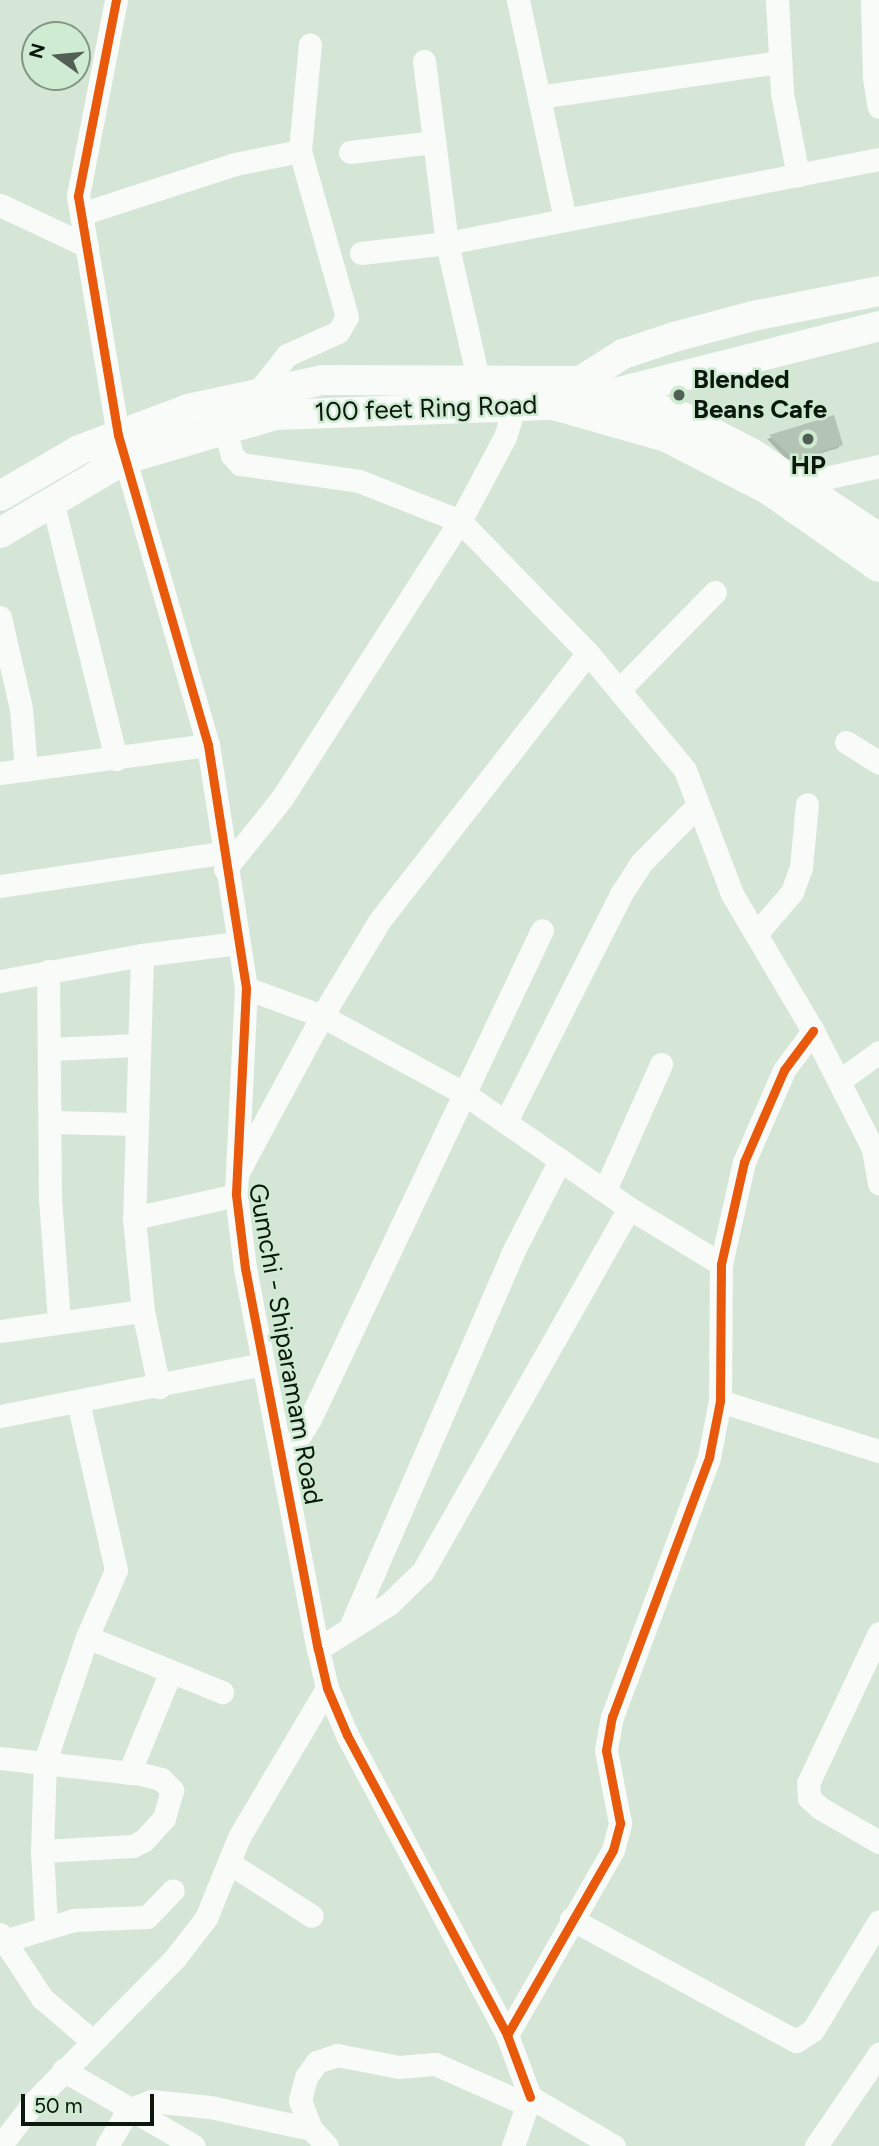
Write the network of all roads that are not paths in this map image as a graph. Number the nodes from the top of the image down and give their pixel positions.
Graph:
1 (518, 0) edge
2 (777, 0) edge
3 (872, 0) edge
4 (111, 4) edge
5 (310, 44) dead end
6 (424, 61) dead end
7 (780, 62) junction
8 (539, 97) junction
9 (879, 107) edge
10 (434, 142) junction
11 (300, 151) junction
12 (350, 152) dead end
13 (879, 159) edge
14 (798, 175) junction
15 (0, 205) edge
16 (81, 214) junction
17 (565, 220) junction
18 (447, 243) junction
19 (87, 246) junction
20 (361, 253) dead end
21 (879, 291) edge
22 (879, 326) edge
23 (575, 382) junction
24 (479, 383) junction
25 (612, 393) junction
26 (256, 394) junction
27 (514, 404) junction
28 (554, 405) junction
29 (590, 413) junction
30 (225, 429) junction
31 (121, 447) junction
32 (879, 466) edge
33 (798, 484) junction
34 (0, 496) edge
35 (52, 500) junction
36 (460, 521) junction
37 (0, 533) edge
38 (879, 538) edge
39 (879, 567) edge
40 (715, 592) dead end
41 (2, 631) edge
42 (588, 653) junction
43 (619, 690) junction
44 (846, 741) dead end
45 (208, 745) junction
46 (116, 759) junction
47 (879, 763) edge
48 (26, 770) junction
49 (0, 773) edge
50 (807, 804) dead end
51 (698, 805) junction
52 (223, 861) junction
53 (0, 886) edge
54 (542, 930) dead end
55 (756, 934) junction
56 (238, 943) junction
57 (142, 955) junction
58 (48, 971) junction
59 (0, 981) edge
60 (246, 988) junction
61 (321, 1016) junction
62 (813, 1031) junction
63 (136, 1045) junction
64 (51, 1049) junction
65 (879, 1052) edge
66 (660, 1064) dead end
67 (839, 1081) junction
68 (466, 1094) junction
69 (506, 1121) junction
70 (52, 1122) junction
71 (136, 1124) junction
72 (876, 1151) edge
73 (560, 1160) junction
74 (879, 1183) edge
75 (235, 1188) junction
76 (605, 1191) junction
77 (629, 1208) junction
78 (134, 1218) junction
79 (720, 1264) junction
80 (143, 1311) junction
81 (59, 1320) junction
82 (0, 1331) edge
83 (263, 1364) junction
84 (159, 1387) junction
85 (720, 1401) junction
86 (78, 1402) junction
87 (0, 1416) edge
88 (879, 1451) edge
89 (282, 1462) junction
90 (351, 1625) junction
91 (879, 1633) edge
92 (87, 1637) junction
93 (318, 1649) junction
94 (171, 1671) junction
95 (327, 1688) junction
96 (222, 1692) dead end
97 (0, 1758) edge
98 (45, 1761) junction
99 (130, 1773) junction
100 (879, 1842) edge
101 (41, 1851) junction
102 (229, 1863) junction
103 (173, 1890) dead end
104 (312, 1916) dead end
105 (571, 1919) junction
106 (879, 1921) edge
107 (46, 1925) junction
108 (2, 1937) edge
109 (507, 2035) junction
110 (91, 2040) junction
111 (879, 2054) edge
112 (63, 2070) junction
113 (529, 2101) junction
114 (128, 2110) junction
115 (311, 2129) junction
116 (0, 2146) edge
117 (107, 2146) edge
118 (194, 2146) edge
119 (327, 2146) edge
120 (513, 2146) edge
121 (614, 2146) edge
122 (816, 2146) edge

1 - 8 street
2 - 7 street
3 - 9 street
4 - 16 street, Gumchi - Shiparamam Road
5 - 11 street
6 - 10 street
7 - 8 street
7 - 14 street
8 - 17 street
10 - 12 street
10 - 18 street
11 - 16 street
11 - 26 street
13 - 14 street
14 - 17 street
15 - 19 street
16 - 19 street, Gumchi - Shiparamam Road
17 - 18 street
18 - 20 street
18 - 24 street
19 - 31 street, Gumchi - Shiparamam Road
21 - 23 main road
22 - 25 main road
23 - 24 main road, 100 feet Ring Road
23 - 25 main road, 100 feet Ring Road
23 - 28 main road
24 - 26 main road, 100 feet Ring Road
25 - 29 main road
25 - 33 main road, 100 feet Ring Road
26 - 31 main road, 100 feet Ring Road
27 - 28 main road, 100 feet Ring Road
27 - 30 main road, 100 feet Ring Road
27 - 36 street
28 - 29 main road, 100 feet Ring Road
29 - 39 main road, 100 feet Ring Road
30 - 31 main road, 100 feet Ring Road
30 - 36 street
31 - 34 main road, 100 feet Ring Road
31 - 35 main road, 100 feet Ring Road
31 - 45 street, Gumchi - Shiparamam Road
32 - 33 street
33 - 38 main road, 100 feet Ring Road
35 - 37 main road, 100 feet Ring Road
35 - 46 street
36 - 42 street
36 - 52 street
40 - 43 street
41 - 48 street
42 - 43 street
42 - 61 street
43 - 51 street
44 - 47 street
45 - 46 street
45 - 52 street, Gumchi - Shiparamam Road
46 - 48 street
48 - 49 street
50 - 55 street
51 - 55 street
51 - 69 street
52 - 53 street
52 - 56 street, Gumchi - Shiparamam Road
54 - 68 street
55 - 62 street
56 - 57 street
56 - 60 street, Gumchi - Shiparamam Road
57 - 58 street
57 - 63 street
58 - 59 street
58 - 64 street
60 - 61 street
60 - 75 street, Gumchi - Shiparamam Road
61 - 68 street
61 - 75 street
62 - 67 street
62 - 79 street
63 - 64 street
63 - 71 street
64 - 70 street
65 - 67 street
66 - 76 street
67 - 72 street
68 - 69 street
68 - 89 street
69 - 73 street
70 - 71 street
70 - 81 street
71 - 78 street
72 - 74 street
73 - 76 street
73 - 90 street
75 - 78 street
75 - 83 street, Gumchi - Shiparamam Road
76 - 77 street
77 - 79 street
77 - 90 street
78 - 80 street
79 - 85 street
80 - 81 street
80 - 84 street
81 - 82 street
83 - 84 street
83 - 89 street, Gumchi - Shiparamam Road
84 - 86 street
85 - 88 street
85 - 105 street
86 - 87 street
86 - 92 street
89 - 93 street, Gumchi - Shiparamam Road
90 - 93 street
91 - 100 street
92 - 94 street
92 - 98 street
93 - 95 street, Gumchi - Shiparamam Road
94 - 96 street
94 - 99 street
95 - 102 street
95 - 109 street, Gumchi - Shiparamam Road
97 - 98 street
98 - 99 street
98 - 101 street
99 - 101 street
101 - 107 street
102 - 104 street
102 - 110 street
103 - 107 street
105 - 106 street
105 - 109 street
107 - 108 street
108 - 110 street
109 - 113 street, Gumchi - Shiparamam Road
110 - 112 street
111 - 122 street
112 - 114 street
112 - 116 street
113 - 115 street
113 - 120 street
113 - 121 street
114 - 115 street
114 - 117 street
114 - 118 street
115 - 119 street

